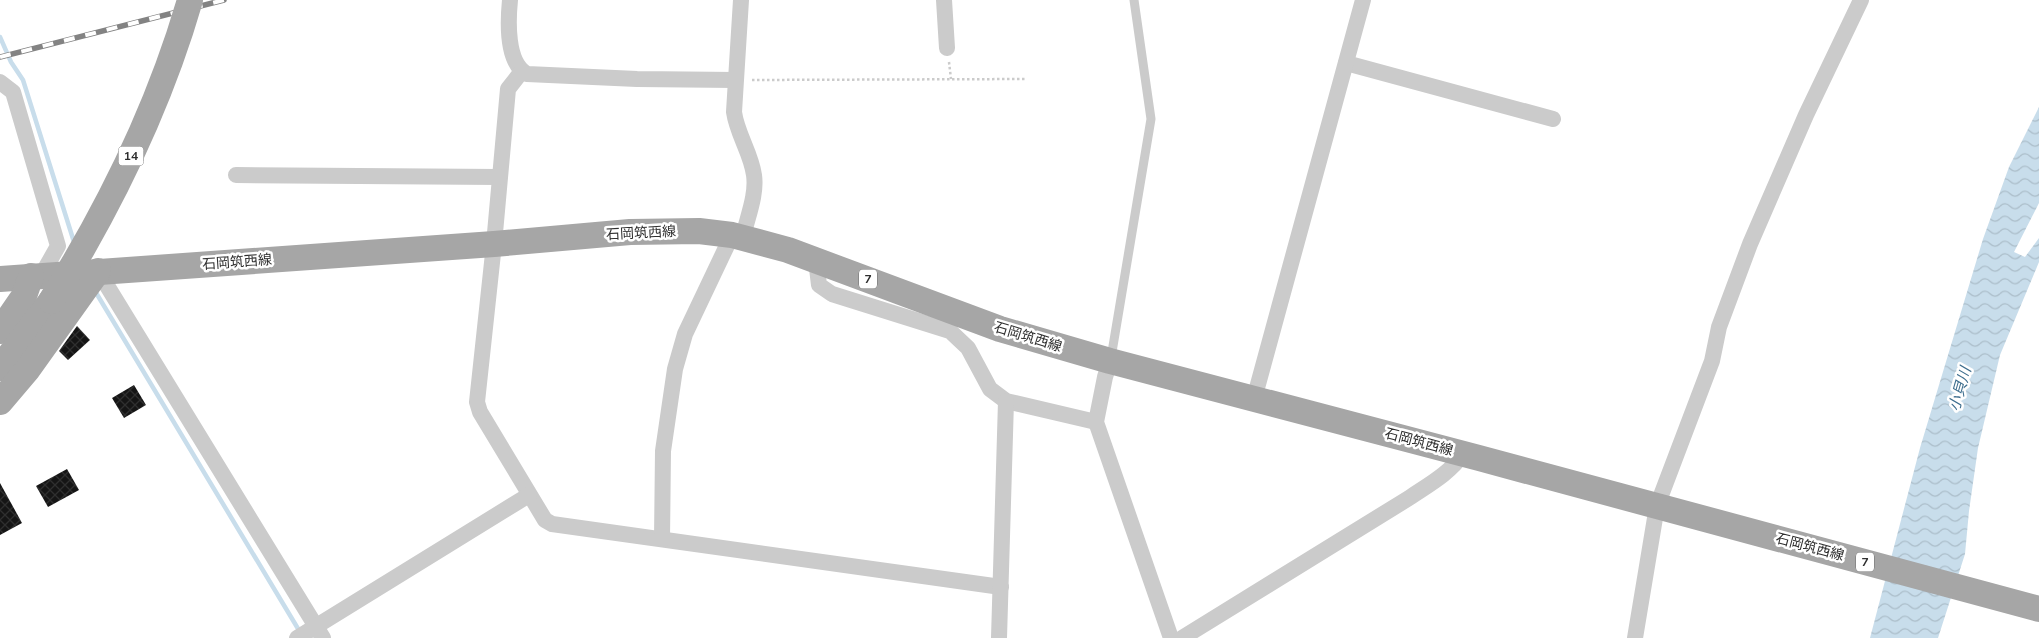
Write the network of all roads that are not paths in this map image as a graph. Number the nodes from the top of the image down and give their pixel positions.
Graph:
1 (190, 0) edge
2 (510, 0) edge
3 (741, 0) edge
4 (944, 0) edge
5 (1134, 0) edge
6 (1363, 0) edge
7 (1861, 0) edge
8 (947, 48) dead end
9 (1346, 63) junction
10 (522, 71) junction
11 (735, 80) junction
12 (0, 82) edge
13 (1553, 119) dead end
14 (236, 175) dead end
15 (499, 177) junction
16 (737, 236) junction
17 (494, 244) junction
18 (816, 260) junction
19 (98, 272) junction
20 (36, 276) junction
21 (0, 279) edge
22 (0, 331) edge
23 (1110, 361) junction
24 (0, 368) edge
25 (1254, 399) junction
26 (1006, 401) junction
27 (0, 402) edge
28 (1096, 422) junction
29 (1463, 454) junction
30 (529, 495) junction
31 (1657, 506) junction
32 (662, 539) junction
33 (1001, 586) junction
34 (2029, 606) edge
35 (311, 633) edge
36 (999, 638) edge
37 (1172, 638) edge
38 (1182, 638) edge
39 (1635, 638) edge

1 - 24 main road, 14, bridge
2 - 10 street
3 - 11 street
4 - 8 street
5 - 23 lane
6 - 9 street
7 - 31 street
9 - 13 street
9 - 25 street
10 - 11 street
10 - 15 street
11 - 16 street
12 - 20 street
14 - 15 street
15 - 17 street
16 - 17 main road, 石岡筑西線 / 7
16 - 18 main road, 石岡筑西線 / 7
16 - 32 street
17 - 19 main road, 石岡筑西線 / 7
17 - 30 street
18 - 23 main road, 石岡筑西線 / 7
18 - 26 street
19 - 20 main road, 石岡筑西線 / 7
19 - 27 main road
19 - 35 street
20 - 21 main road, 石岡筑西線 / 7
20 - 22 main road
23 - 25 main road, 石岡筑西線 / 7
23 - 28 street
25 - 29 main road, 石岡筑西線 / 7
26 - 28 street
26 - 33 street
28 - 37 street
29 - 31 main road, 石岡筑西線 / 7
29 - 38 street
30 - 32 street
30 - 35 street
31 - 34 main road, 石岡筑西線 / 7
31 - 39 street
32 - 33 street
33 - 36 street

